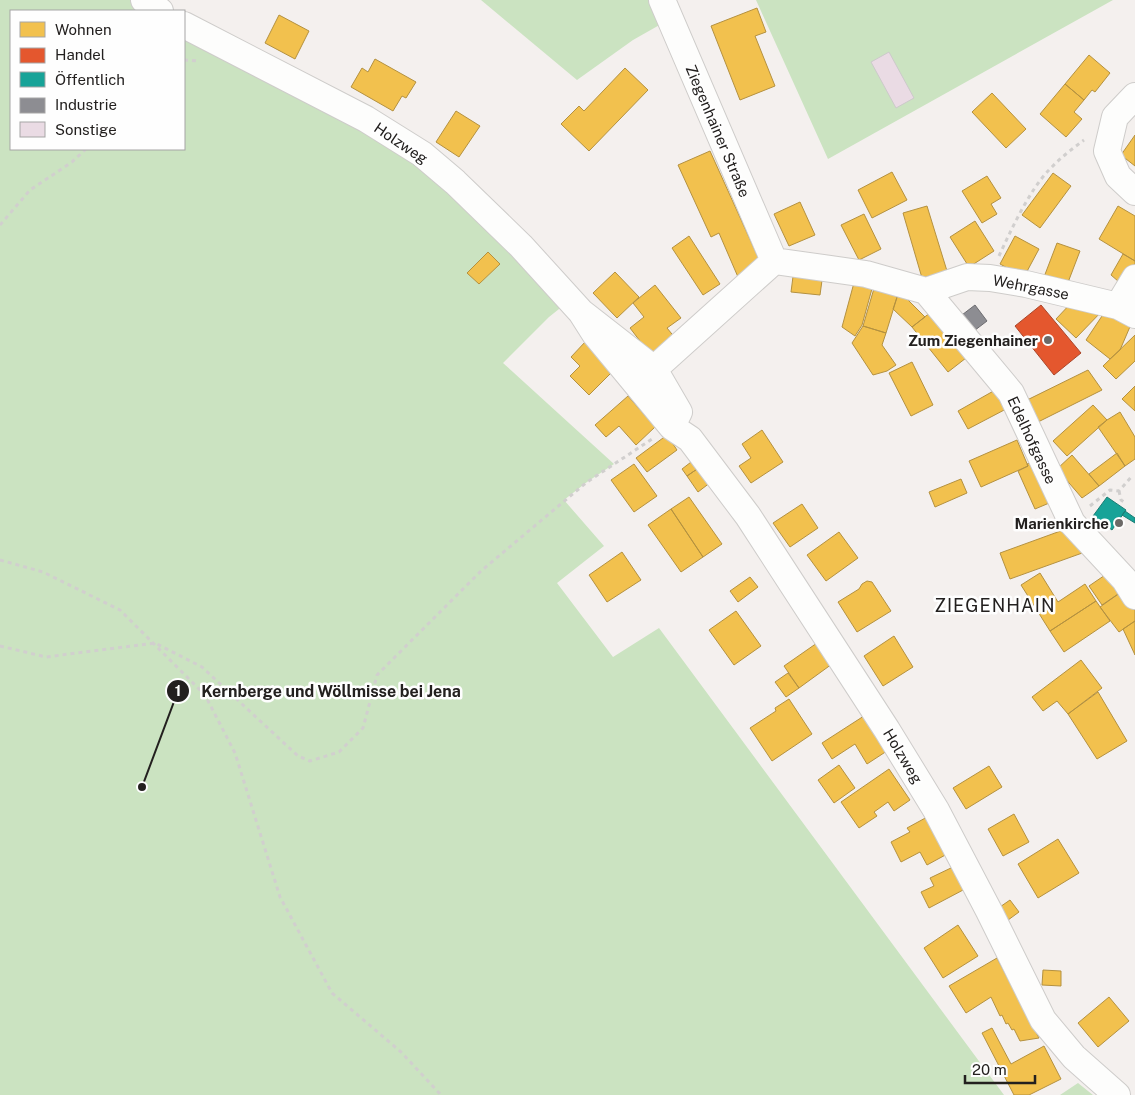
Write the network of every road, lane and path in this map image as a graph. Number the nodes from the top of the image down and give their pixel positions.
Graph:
1 (144, 0) edge
2 (662, 0) edge
3 (159, 10) edge
4 (185, 26) edge
5 (1135, 96) edge
6 (1115, 117) junction
7 (85, 150) edge
8 (1135, 192) edge
9 (0, 225) edge
10 (774, 261) junction
11 (990, 278) junction
12 (1135, 278) edge
13 (926, 291) junction
14 (1127, 311) edge
15 (581, 312) junction
16 (654, 369) junction
17 (672, 427) junction
18 (1132, 476) dead end
19 (1119, 491) junction
20 (1124, 502) dead end
21 (1087, 509) dead end
22 (0, 560) edge
23 (1135, 596) edge
24 (155, 643) junction
25 (0, 646) edge
26 (440, 1095) edge
27 (1117, 1095) edge

1 - 3 street
2 - 10 street, Ziegenhainer Straße
4 - 15 street, Holzweg
5 - 6 street
6 - 8 street
6 - 11 path
7 - 9 path
10 - 13 street
10 - 16 street
11 - 13 street, Wehrgasse
11 - 14 street, Wehrgasse
12 - 14 street
13 - 23 street, Edelhofgasse
15 - 16 street, Holzweg
15 - 17 street, Holzweg
16 - 17 street, Holzweg
17 - 24 path
17 - 27 street, Holzweg
18 - 19 path
19 - 20 path
19 - 21 path
22 - 24 path
24 - 25 path
24 - 26 path

